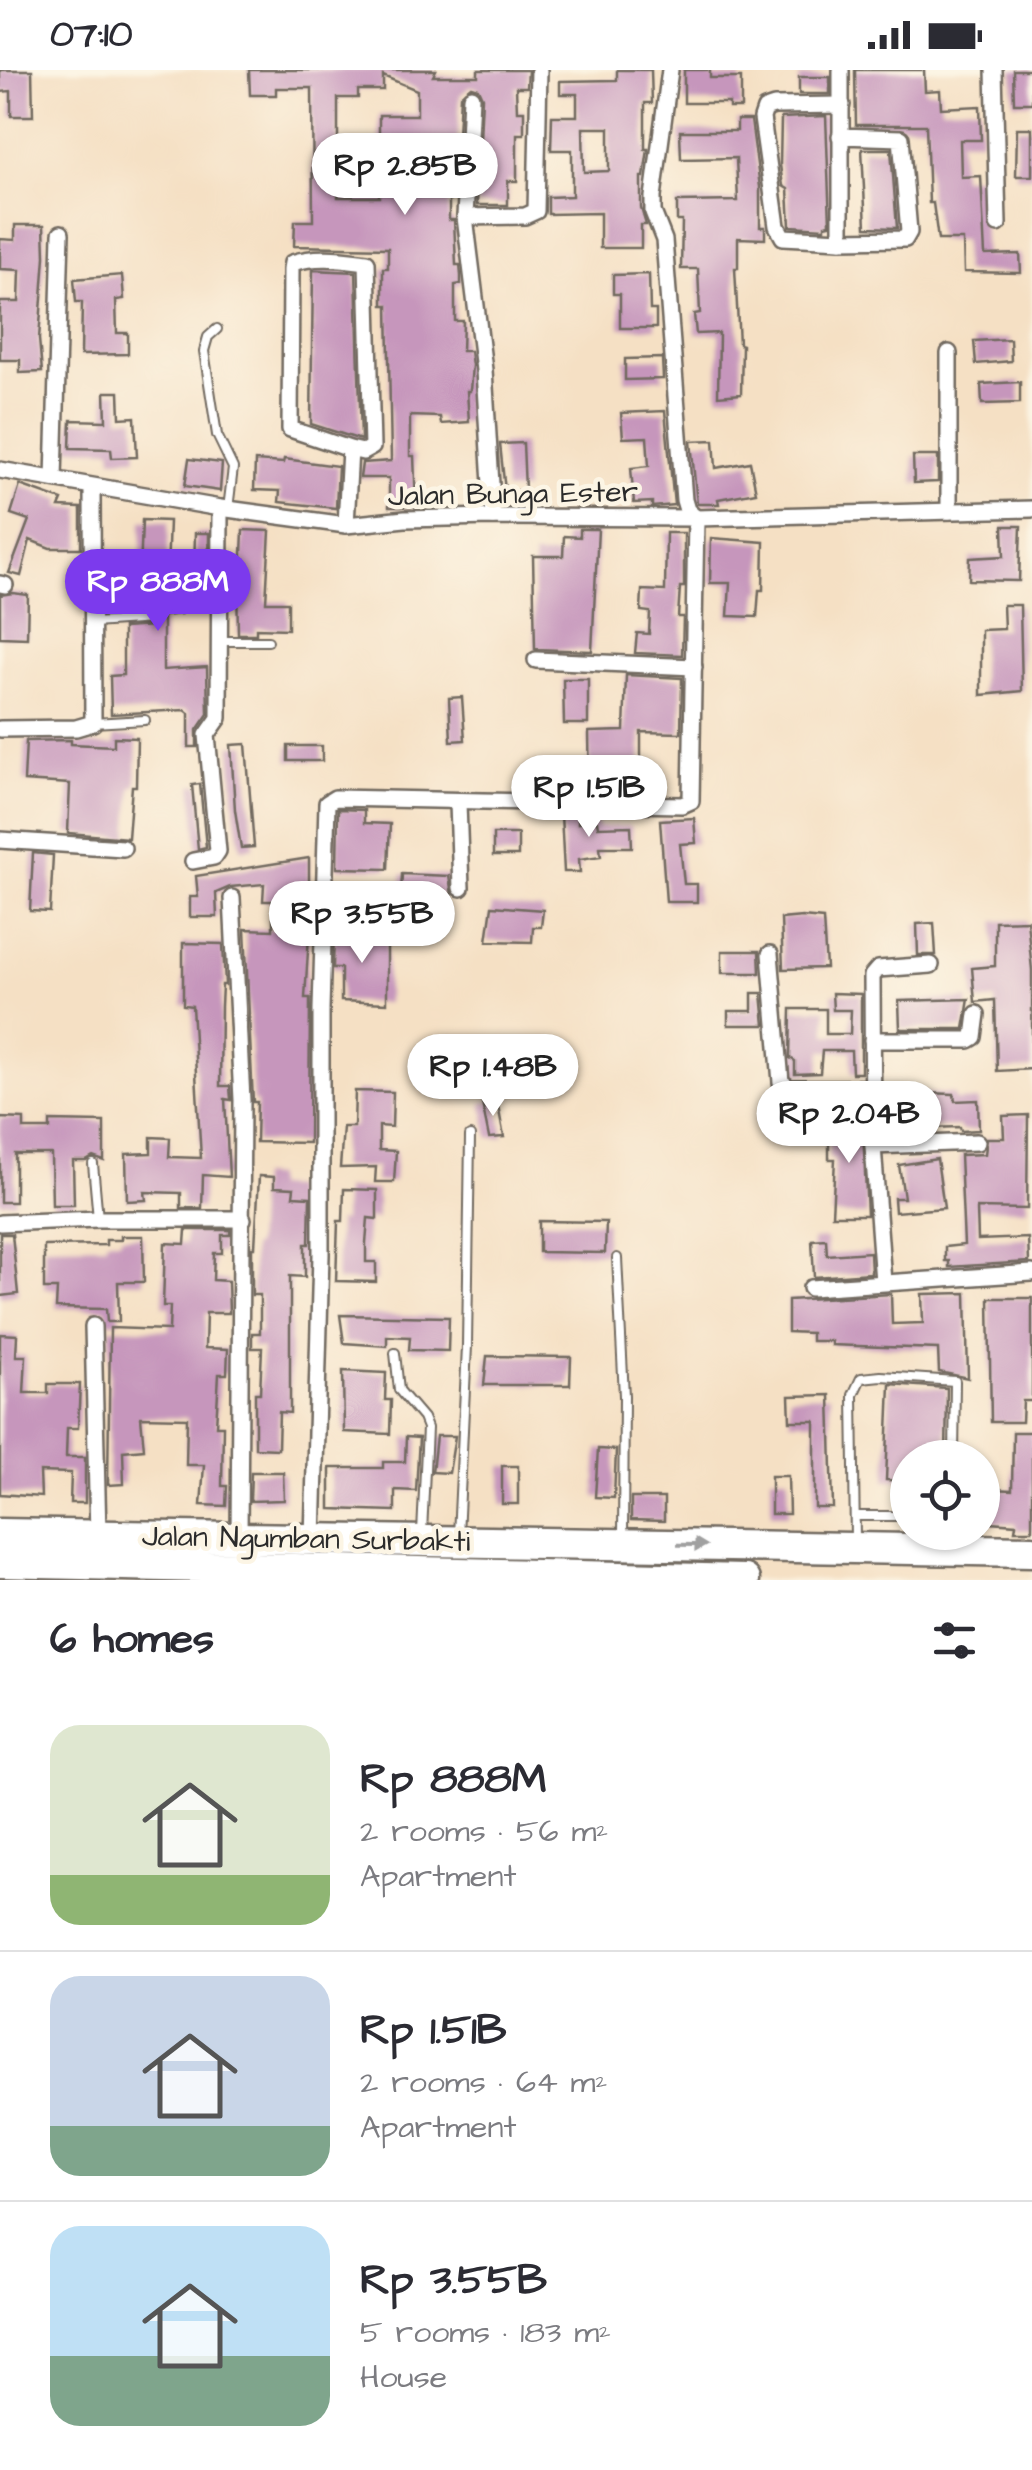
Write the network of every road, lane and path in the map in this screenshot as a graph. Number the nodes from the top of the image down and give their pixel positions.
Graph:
1 (540, 70) edge
2 (670, 70) edge
3 (841, 70) edge
4 (994, 70) edge
5 (470, 97) dead end
6 (842, 105) junction
7 (840, 136) junction
8 (465, 217) junction
9 (998, 224) dead end
10 (61, 233) dead end
11 (841, 240) junction
12 (216, 329) dead end
13 (949, 353) dead end
14 (350, 450) junction
15 (0, 470) edge
16 (54, 479) junction
17 (92, 488) junction
18 (224, 508) junction
19 (1032, 509) edge
20 (949, 511) junction
21 (493, 517) junction
22 (696, 518) junction
23 (346, 525) junction
24 (153, 619) dead end
25 (93, 622) junction
26 (218, 641) junction
27 (268, 641) dead end
28 (536, 660) dead end
29 (694, 666) junction
30 (145, 720) dead end
31 (94, 723) junction
32 (0, 729) edge
33 (458, 803) junction
34 (0, 840) edge
35 (123, 848) dead end
36 (193, 860) dead end
37 (461, 888) dead end
38 (232, 898) dead end
39 (770, 954) dead end
40 (931, 966) dead end
41 (977, 1014) dead end
42 (872, 1040) junction
43 (871, 1088) junction
44 (470, 1136) dead end
45 (977, 1142) dead end
46 (872, 1146) junction
47 (94, 1164) dead end
48 (98, 1218) junction
49 (242, 1219) junction
50 (0, 1223) edge
51 (616, 1258) dead end
52 (1032, 1272) edge
53 (882, 1282) junction
54 (811, 1288) dead end
55 (93, 1326) dead end
56 (395, 1353) dead end
57 (955, 1440) edge
58 (890, 1521) edge
59 (855, 1531) junction
60 (0, 1534) edge
61 (98, 1535) junction
62 (890, 1535) edge
63 (240, 1538) junction
64 (313, 1538) junction
65 (422, 1540) junction
66 (458, 1541) junction
67 (547, 1542) junction
68 (623, 1544) junction
69 (1000, 1547) edge
70 (1032, 1551) edge
71 (0, 1562) edge
72 (401, 1576) edge
73 (545, 1576) junction
74 (706, 1580) edge
75 (744, 1580) edge

1 - 8 street
2 - 22 street
3 - 6 street
4 - 9 street
5 - 8 street
6 - 7 street
6 - 11 street
7 - 11 street
7 - 11 street
8 - 21 street
10 - 16 street
12 - 18 lane
13 - 20 street
14 - 14 street
14 - 23 street
15 - 16 street, Jalan Bunga Ester
16 - 17 street, Jalan Bunga Ester
17 - 18 street, Jalan Bunga Ester
17 - 25 street
18 - 23 street, Jalan Bunga Ester
18 - 26 street
19 - 20 street, Jalan Bunga Ester
20 - 22 street, Jalan Bunga Ester
21 - 22 street, Jalan Bunga Ester
21 - 23 street, Jalan Bunga Ester
22 - 29 street
24 - 25 lane
25 - 31 street
26 - 27 lane
26 - 36 street
28 - 29 street
29 - 33 street
30 - 31 lane
31 - 32 street
33 - 37 street
33 - 64 street
34 - 35 street
38 - 49 street
39 - 43 street
40 - 42 street
41 - 42 street
42 - 43 street
43 - 46 street
44 - 66 lane
45 - 46 street
46 - 53 street
47 - 48 lane
48 - 49 street
48 - 50 street
49 - 63 street
51 - 68 lane
52 - 53 street
53 - 54 street
55 - 61 street
56 - 65 lane
57 - 59 lane
58 - 59 lane
59 - 62 highway, Jalan Ngumban Surbakti
68 -> 59 highway, Jalan Ngumban Surbakti
60 - 61 highway, Jalan Ngumban Surbakti
61 - 63 highway, Jalan Ngumban Surbakti
63 - 64 highway, Jalan Ngumban Surbakti
64 - 65 highway, Jalan Ngumban Surbakti
65 - 66 highway, Jalan Ngumban Surbakti
66 - 67 highway, Jalan Ngumban Surbakti
67 - 68 highway, Jalan Ngumban Surbakti
67 - 73 highway
69 - 70 highway, Jalan Ngumban Surbakti
71 - 72 highway, Jalan Ngumban Surbakti
72 - 73 highway, Jalan Ngumban Surbakti
73 - 74 highway, Jalan Ngumban Surbakti
74 - 75 highway, Jalan Ngumban Surbakti

